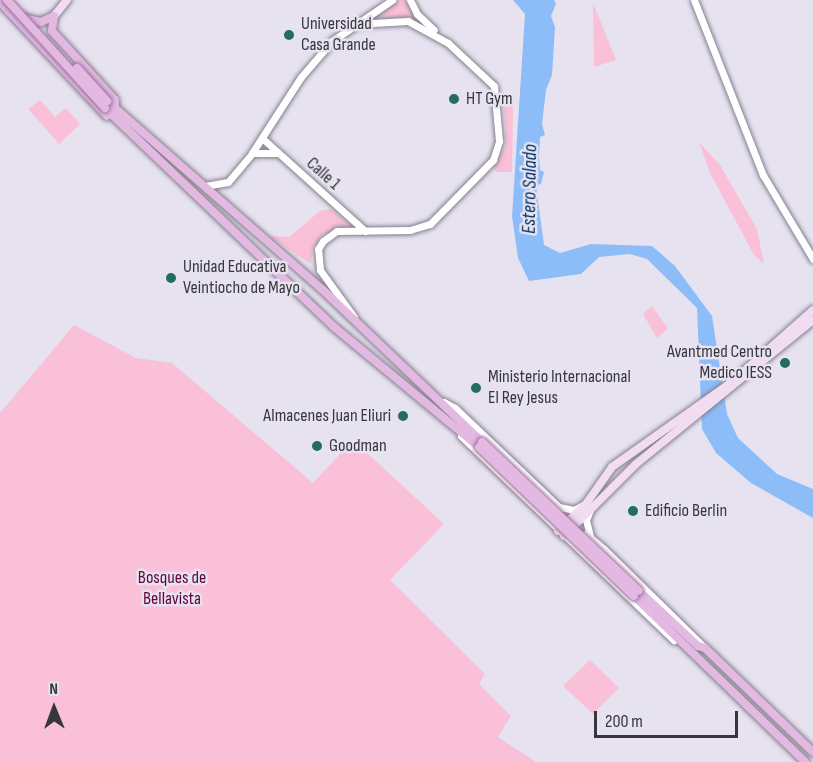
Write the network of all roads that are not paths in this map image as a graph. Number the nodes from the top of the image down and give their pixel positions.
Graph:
1 (11, 0) edge
2 (68, 0) edge
3 (392, 0) edge
4 (694, 0) edge
5 (0, 2) edge
6 (411, 3) edge
7 (8, 11) junction
8 (54, 16) junction
9 (33, 21) junction
10 (355, 24) junction
11 (57, 37) junction
12 (448, 43) junction
13 (44, 51) junction
14 (106, 105) junction
15 (116, 108) junction
16 (130, 135) junction
17 (262, 138) junction
18 (252, 153) junction
19 (278, 153) junction
20 (205, 186) junction
21 (365, 231) junction
22 (813, 259) edge
23 (813, 310) edge
24 (813, 320) edge
25 (356, 322) junction
26 (733, 384) junction
27 (444, 402) junction
28 (452, 425) junction
29 (680, 426) junction
30 (480, 444) junction
31 (618, 462) junction
32 (629, 470) junction
33 (606, 474) junction
34 (617, 483) junction
35 (551, 500) junction
36 (589, 505) junction
37 (539, 512) junction
38 (561, 533) junction
39 (590, 536) junction
40 (576, 548) junction
41 (637, 594) junction
42 (705, 648) junction
43 (687, 651) junction
44 (813, 752) edge
45 (804, 762) edge

1 - 9 main road
1 - 14 main road, bridge
2 - 8 main road
3 - 10 street
4 - 22 street
5 - 7 main road
6 - 12 street
7 - 9 main road
7 - 13 main road
8 - 9 main road
8 - 11 main road
10 - 12 street
10 - 17 street
11 - 13 main road
11 - 15 main road
12 - 21 street
13 - 16 main road
14 - 15 main road
14 - 16 main road
15 - 20 main road
16 - 28 main road
17 - 18 street
17 - 19 street, Calle 1
18 - 19 street
18 - 20 street
19 - 21 street, Calle 1
20 - 25 main road
21 - 25 street
23 - 26 main road
24 - 26 main road
25 - 27 main road
26 - 29 main road
27 - 30 main road
27 - 35 street
28 - 30 main road
28 - 37 street
29 - 31 main road
29 - 32 main road
30 - 41 main road, bridge
31 - 32 main road
31 - 33 main road
32 - 34 main road
33 - 34 main road
33 - 36 main road
34 - 36 main road
35 - 36 street
35 - 37 street
36 - 38 main road
36 - 39 street
37 - 38 street
38 - 40 street
39 - 40 street
39 - 42 street
40 - 43 street
41 - 42 main road
41 - 43 main road
42 - 44 main road
43 - 45 main road

